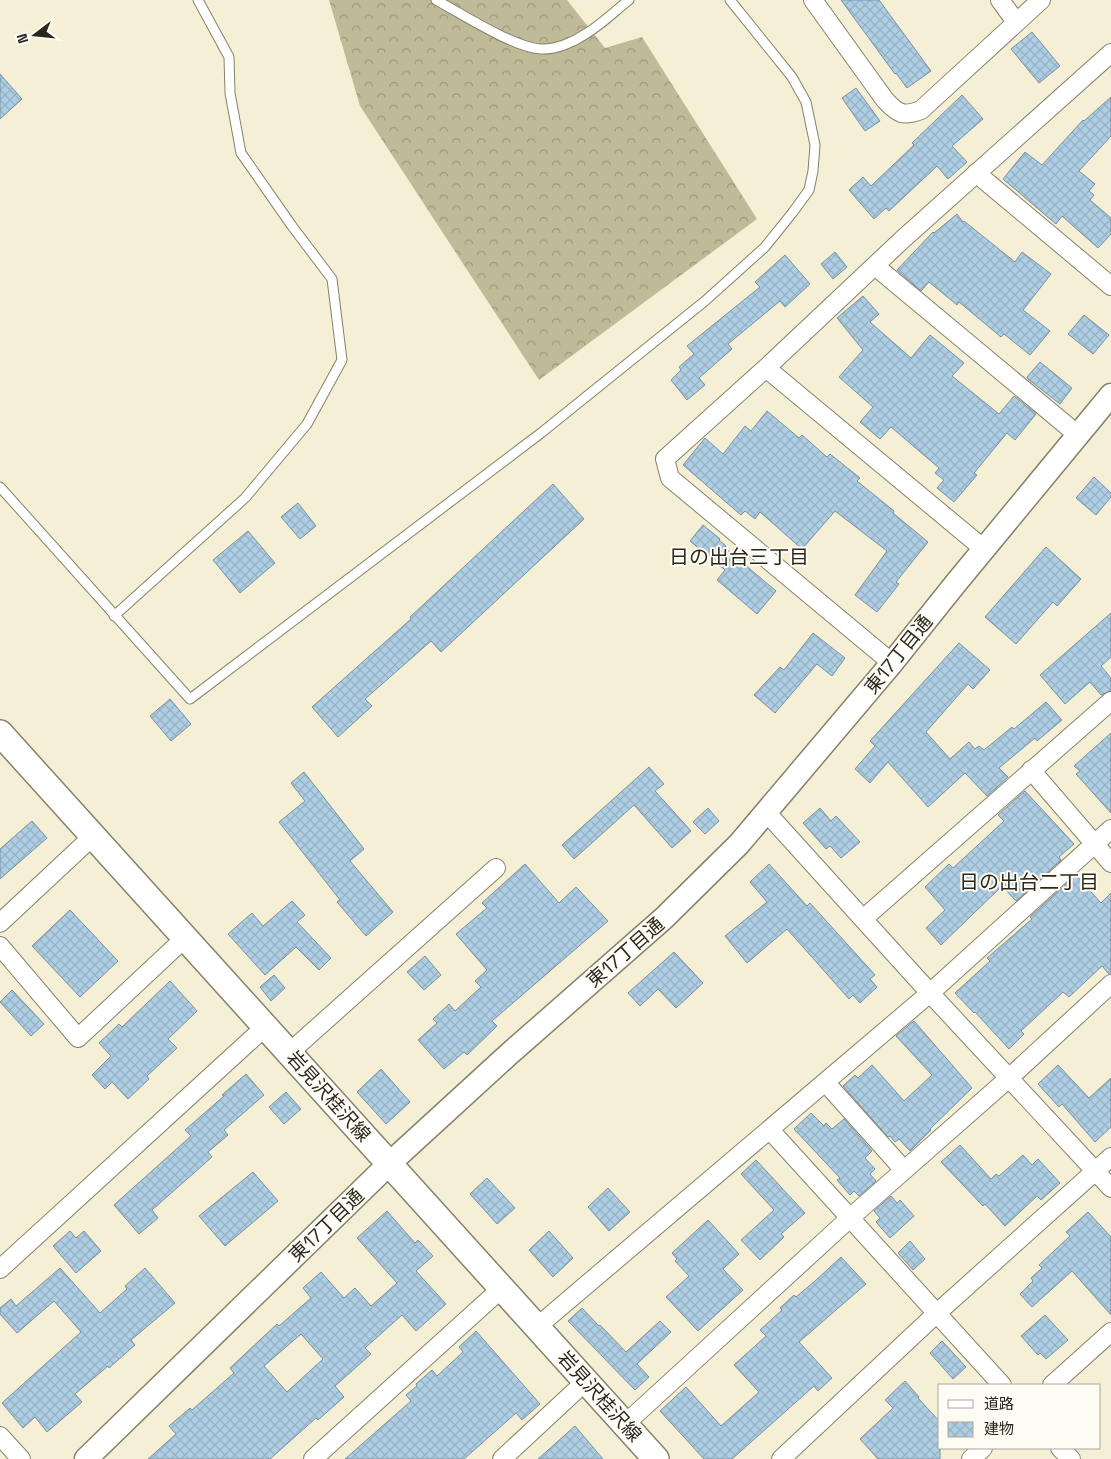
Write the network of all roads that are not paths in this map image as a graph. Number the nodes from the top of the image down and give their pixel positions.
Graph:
1 (198, 0) edge
2 (436, 0) edge
3 (629, 0) edge
4 (730, 0) edge
5 (814, 0) edge
6 (1000, 0) edge
7 (1041, 0) edge
8 (1016, 22) junction
9 (1111, 53) edge
10 (976, 173) junction
11 (875, 266) junction
12 (1111, 286) edge
13 (766, 368) junction
14 (1111, 395) edge
15 (1078, 435) junction
16 (0, 487) edge
17 (984, 549) junction
18 (114, 616) junction
19 (892, 663) junction
20 (1111, 702) edge
21 (0, 733) edge
22 (1031, 770) junction
23 (767, 813) junction
24 (1111, 829) edge
25 (92, 837) junction
26 (1094, 843) junction
27 (1111, 862) edge
28 (496, 868) dead end
29 (863, 919) junction
30 (0, 924) edge
31 (186, 937) junction
32 (0, 946) edge
33 (1111, 984) edge
34 (930, 993) junction
35 (266, 1026) junction
36 (290, 1052) junction
37 (1008, 1078) junction
38 (826, 1083) junction
39 (770, 1130) junction
40 (1111, 1157) edge
41 (390, 1163) junction
42 (904, 1170) junction
43 (1096, 1171) junction
44 (1111, 1188) edge
45 (851, 1217) junction
46 (3, 1261) edge
47 (502, 1288) junction
48 (937, 1313) junction
49 (538, 1326) junction
50 (1111, 1332) edge
51 (586, 1381) junction
52 (1001, 1384) edge
53 (1053, 1384) edge
54 (624, 1425) junction
55 (0, 1436) edge
56 (982, 1449) edge
57 (1061, 1449) edge
58 (21, 1459) edge
59 (86, 1459) edge
60 (313, 1459) edge
61 (502, 1459) edge
62 (656, 1459) edge
63 (781, 1459) edge
64 (971, 1459) edge
65 (1071, 1459) edge

1 - 18 lane
2 - 3 lane
4 - 18 lane
5 - 8 street
6 - 8 street
7 - 8 street
9 - 10 street
10 - 11 street
10 - 12 street
11 - 13 street
11 - 15 street
13 - 17 street
13 - 19 street
14 - 15 street, 東17丁目通
15 - 17 street, 東17丁目通
16 - 18 lane
17 - 19 street, 東17丁目通
19 - 23 street, 東17丁目通
20 - 22 street
21 - 25 main road, 岩見沢桂沢線
22 - 26 street
22 - 29 street
23 - 29 street
23 - 41 street, 東17丁目通
24 - 26 street
25 - 30 street
25 - 31 main road, 岩見沢桂沢線
26 - 27 street
26 - 34 street
28 - 36 street
29 - 34 street
31 - 32 street
31 - 35 main road, 岩見沢桂沢線
33 - 37 street
34 - 37 street
34 - 38 street
35 - 36 main road, 岩見沢桂沢線
35 - 46 street
36 - 41 main road, 岩見沢桂沢線
37 - 42 street
37 - 43 street
38 - 39 street
38 - 42 street
39 - 45 street
39 - 49 street
40 - 43 street
41 - 47 main road, 岩見沢桂沢線
41 - 59 street, 東17丁目通
42 - 45 street
43 - 44 street
43 - 48 street
45 - 48 street
45 - 54 street
47 - 49 main road, 岩見沢桂沢線
47 - 60 street
48 - 52 street
48 - 63 street
49 - 51 main road, 岩見沢桂沢線
50 - 53 street
51 - 54 main road, 岩見沢桂沢線
51 - 61 street
54 - 62 main road, 岩見沢桂沢線
55 - 58 street
56 - 64 street
57 - 65 street

